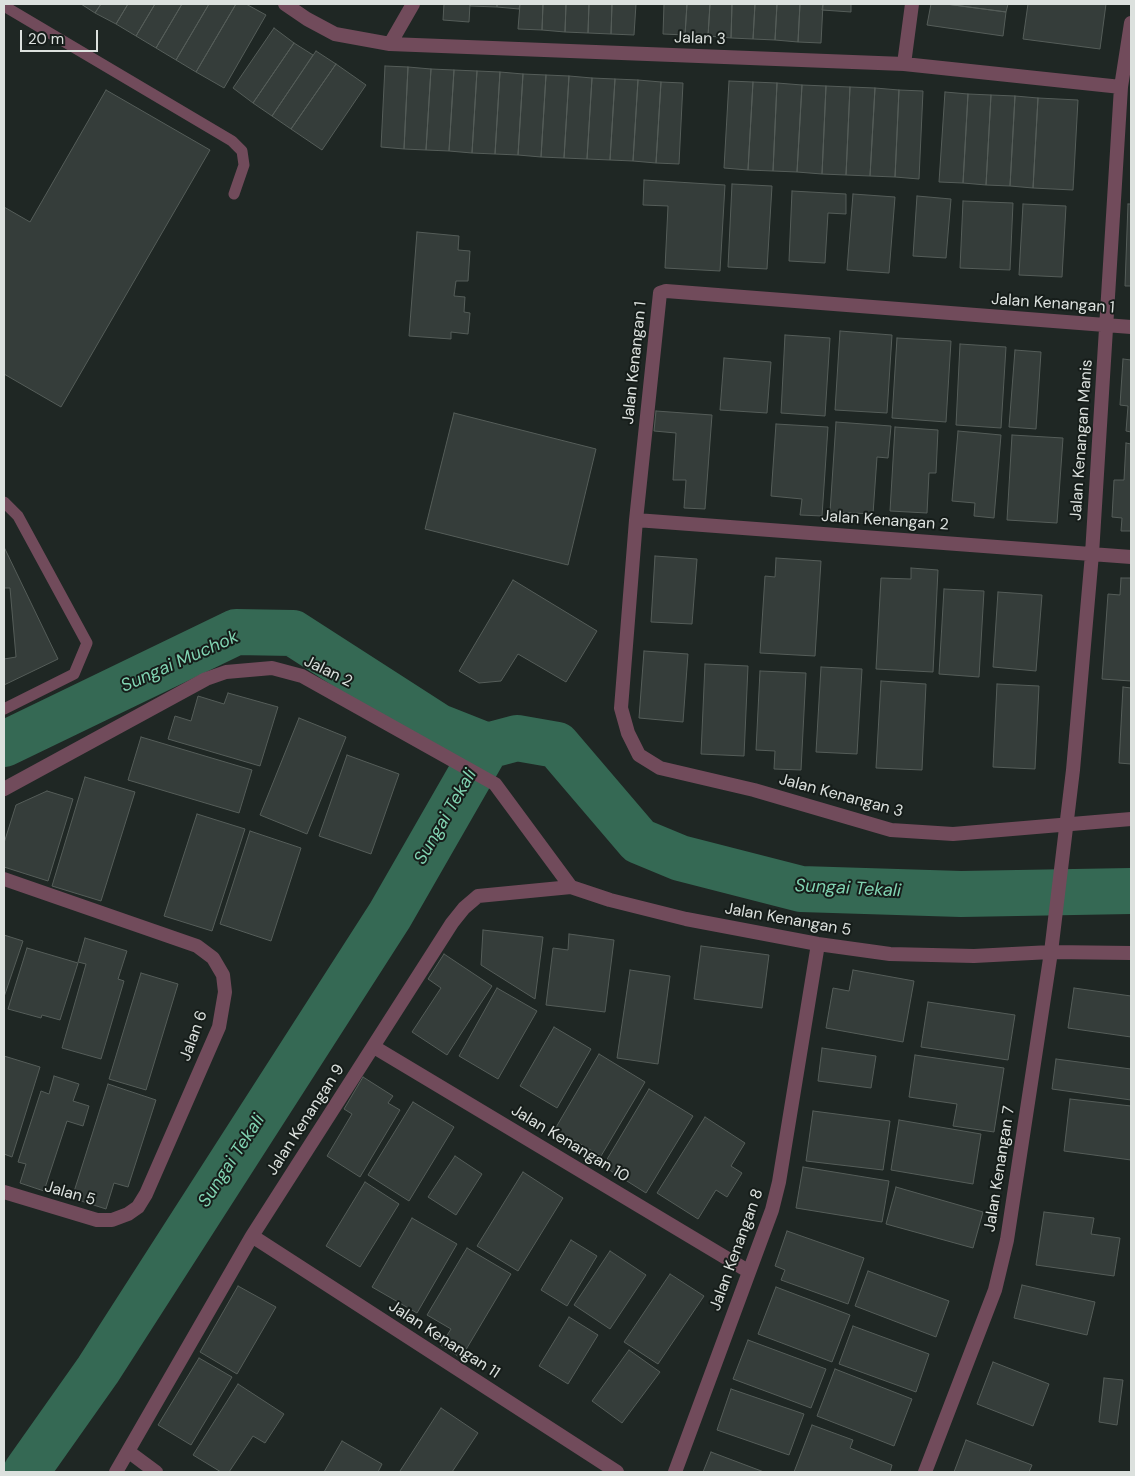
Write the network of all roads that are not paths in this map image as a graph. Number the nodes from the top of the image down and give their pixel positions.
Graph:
1 (285, 4) edge
2 (414, 4) edge
3 (912, 4) edge
4 (4, 6) edge
5 (1131, 23) edge
6 (390, 44) junction
7 (904, 64) junction
8 (1121, 87) junction
9 (234, 194) dead end
10 (1107, 326) junction
11 (1131, 327) edge
12 (4, 502) edge
13 (636, 520) junction
14 (1092, 554) junction
15 (1131, 557) edge
16 (4, 708) edge
17 (639, 755) joint
18 (4, 789) edge
19 (1131, 819) edge
20 (1066, 824) junction
21 (1062, 859) joint
22 (4, 879) edge
23 (571, 887) junction
24 (818, 944) junction
25 (1051, 952) junction
26 (1131, 953) edge
27 (374, 1047) junction
28 (4, 1192) edge
29 (128, 1214) joint
30 (252, 1236) junction
31 (748, 1272) junction
32 (129, 1452) junction
33 (116, 1472) edge
34 (156, 1472) edge
35 (618, 1472) edge
36 (675, 1472) edge
37 (926, 1472) edge

1 - 6 street, Jalan 3
2 - 6 street
3 - 7 street
4 - 9 lane
5 - 8 street, Jalan Kenangan Manis
6 - 7 street, Jalan 3
7 - 8 street, Jalan 3
8 - 10 street, Jalan Kenangan Manis
10 - 11 street, Jalan Kenangan 1
10 - 13 street, Jalan Kenangan 1
10 - 14 street, Jalan Kenangan Manis
12 - 16 lane
13 - 14 street, Jalan Kenangan 2
13 - 17 street, Jalan Kenangan 1
14 - 15 street, Jalan Kenangan 2
14 - 20 street, Jalan Kenangan Manis
17 - 20 street, Jalan Kenangan 3
18 - 23 street, Jalan 2
19 - 20 street, Jalan Kenangan 3
20 - 21 street, Jalan Kenangan Manis
21 - 25 street, Jalan Kenangan 7
22 - 29 street, Jalan 6
23 - 24 street, Jalan Kenangan 5
23 - 27 street, Jalan Kenangan 9
24 - 25 street, Jalan Kenangan 5
24 - 31 street, Jalan Kenangan 8
25 - 26 street, Jalan Kenangan 5
25 - 37 street, Jalan Kenangan 7
27 - 30 street, Jalan Kenangan 9
27 - 31 street, Jalan Kenangan 10
28 - 29 street, Jalan 5
30 - 32 street, Jalan Kenangan 9
30 - 35 street, Jalan Kenangan 11
31 - 36 street, Jalan Kenangan 8
32 - 33 street, Jalan Kenangan 9
32 - 34 street

